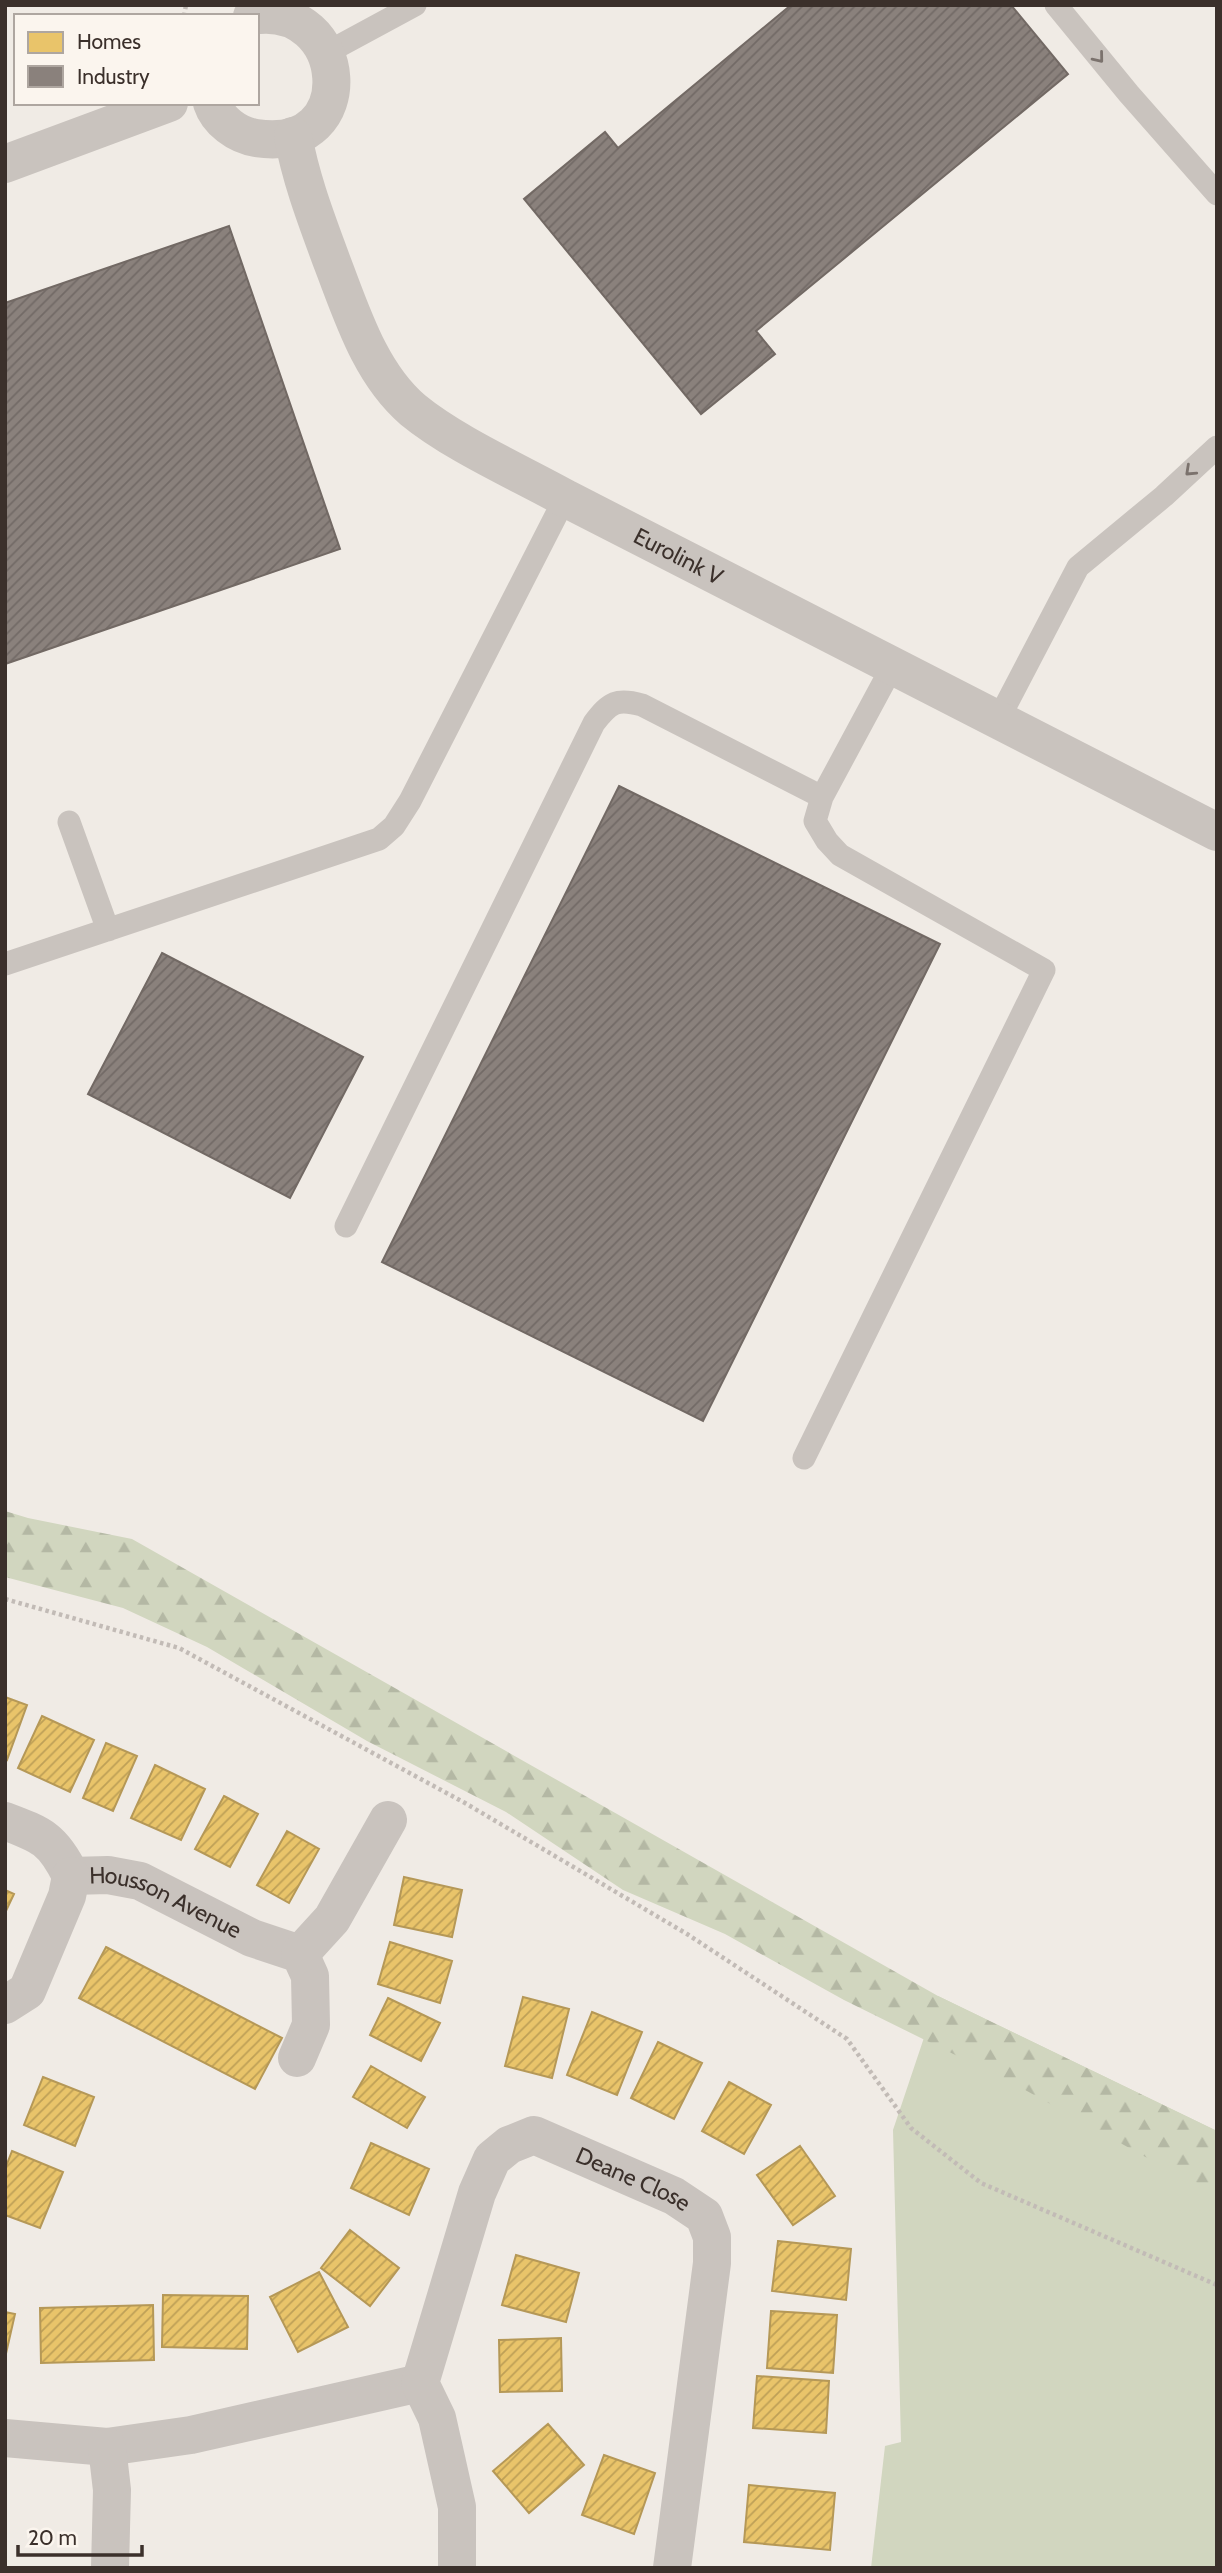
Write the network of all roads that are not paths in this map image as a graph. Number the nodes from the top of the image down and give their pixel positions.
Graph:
1 (415, 5) edge
2 (1056, 5) edge
3 (259, 14) edge
4 (328, 52) junction
5 (164, 105) edge
6 (213, 105) edge
7 (293, 136) junction
8 (5, 164) edge
9 (1217, 194) edge
10 (1217, 446) edge
11 (565, 498) junction
12 (892, 667) junction
13 (998, 720) junction
14 (822, 797) junction
15 (69, 822) dead end
16 (1217, 832) edge
17 (108, 930) junction
18 (5, 964) edge
19 (346, 1226) dead end
20 (804, 1458) dead end
21 (388, 1820) dead end
22 (5, 1821) edge
23 (71, 1876) junction
24 (300, 1954) junction
25 (5, 2005) edge
26 (297, 2058) dead end
27 (420, 2383) junction
28 (5, 2438) edge
29 (107, 2447) junction
30 (462, 2567) edge
31 (110, 2568) edge
32 (672, 2568) edge

1 - 4 lane
2 -> 9 lane
3 - 4 street
4 - 7 street
5 - 8 street
6 - 7 street
7 - 11 street, Eurolink V
10 -> 13 lane
11 - 12 street, Eurolink V
11 - 17 lane
12 - 13 street, Eurolink V
12 - 14 lane
13 - 16 street, Eurolink V
14 - 19 lane
14 - 20 lane
15 - 17 lane
17 - 18 lane
21 - 24 street
22 - 23 street, Housson Avenue
23 - 24 street, Housson Avenue
23 - 25 street
24 - 26 street
27 - 29 street
27 - 30 street
27 - 32 street, Deane Close
28 - 29 street
29 - 31 street

